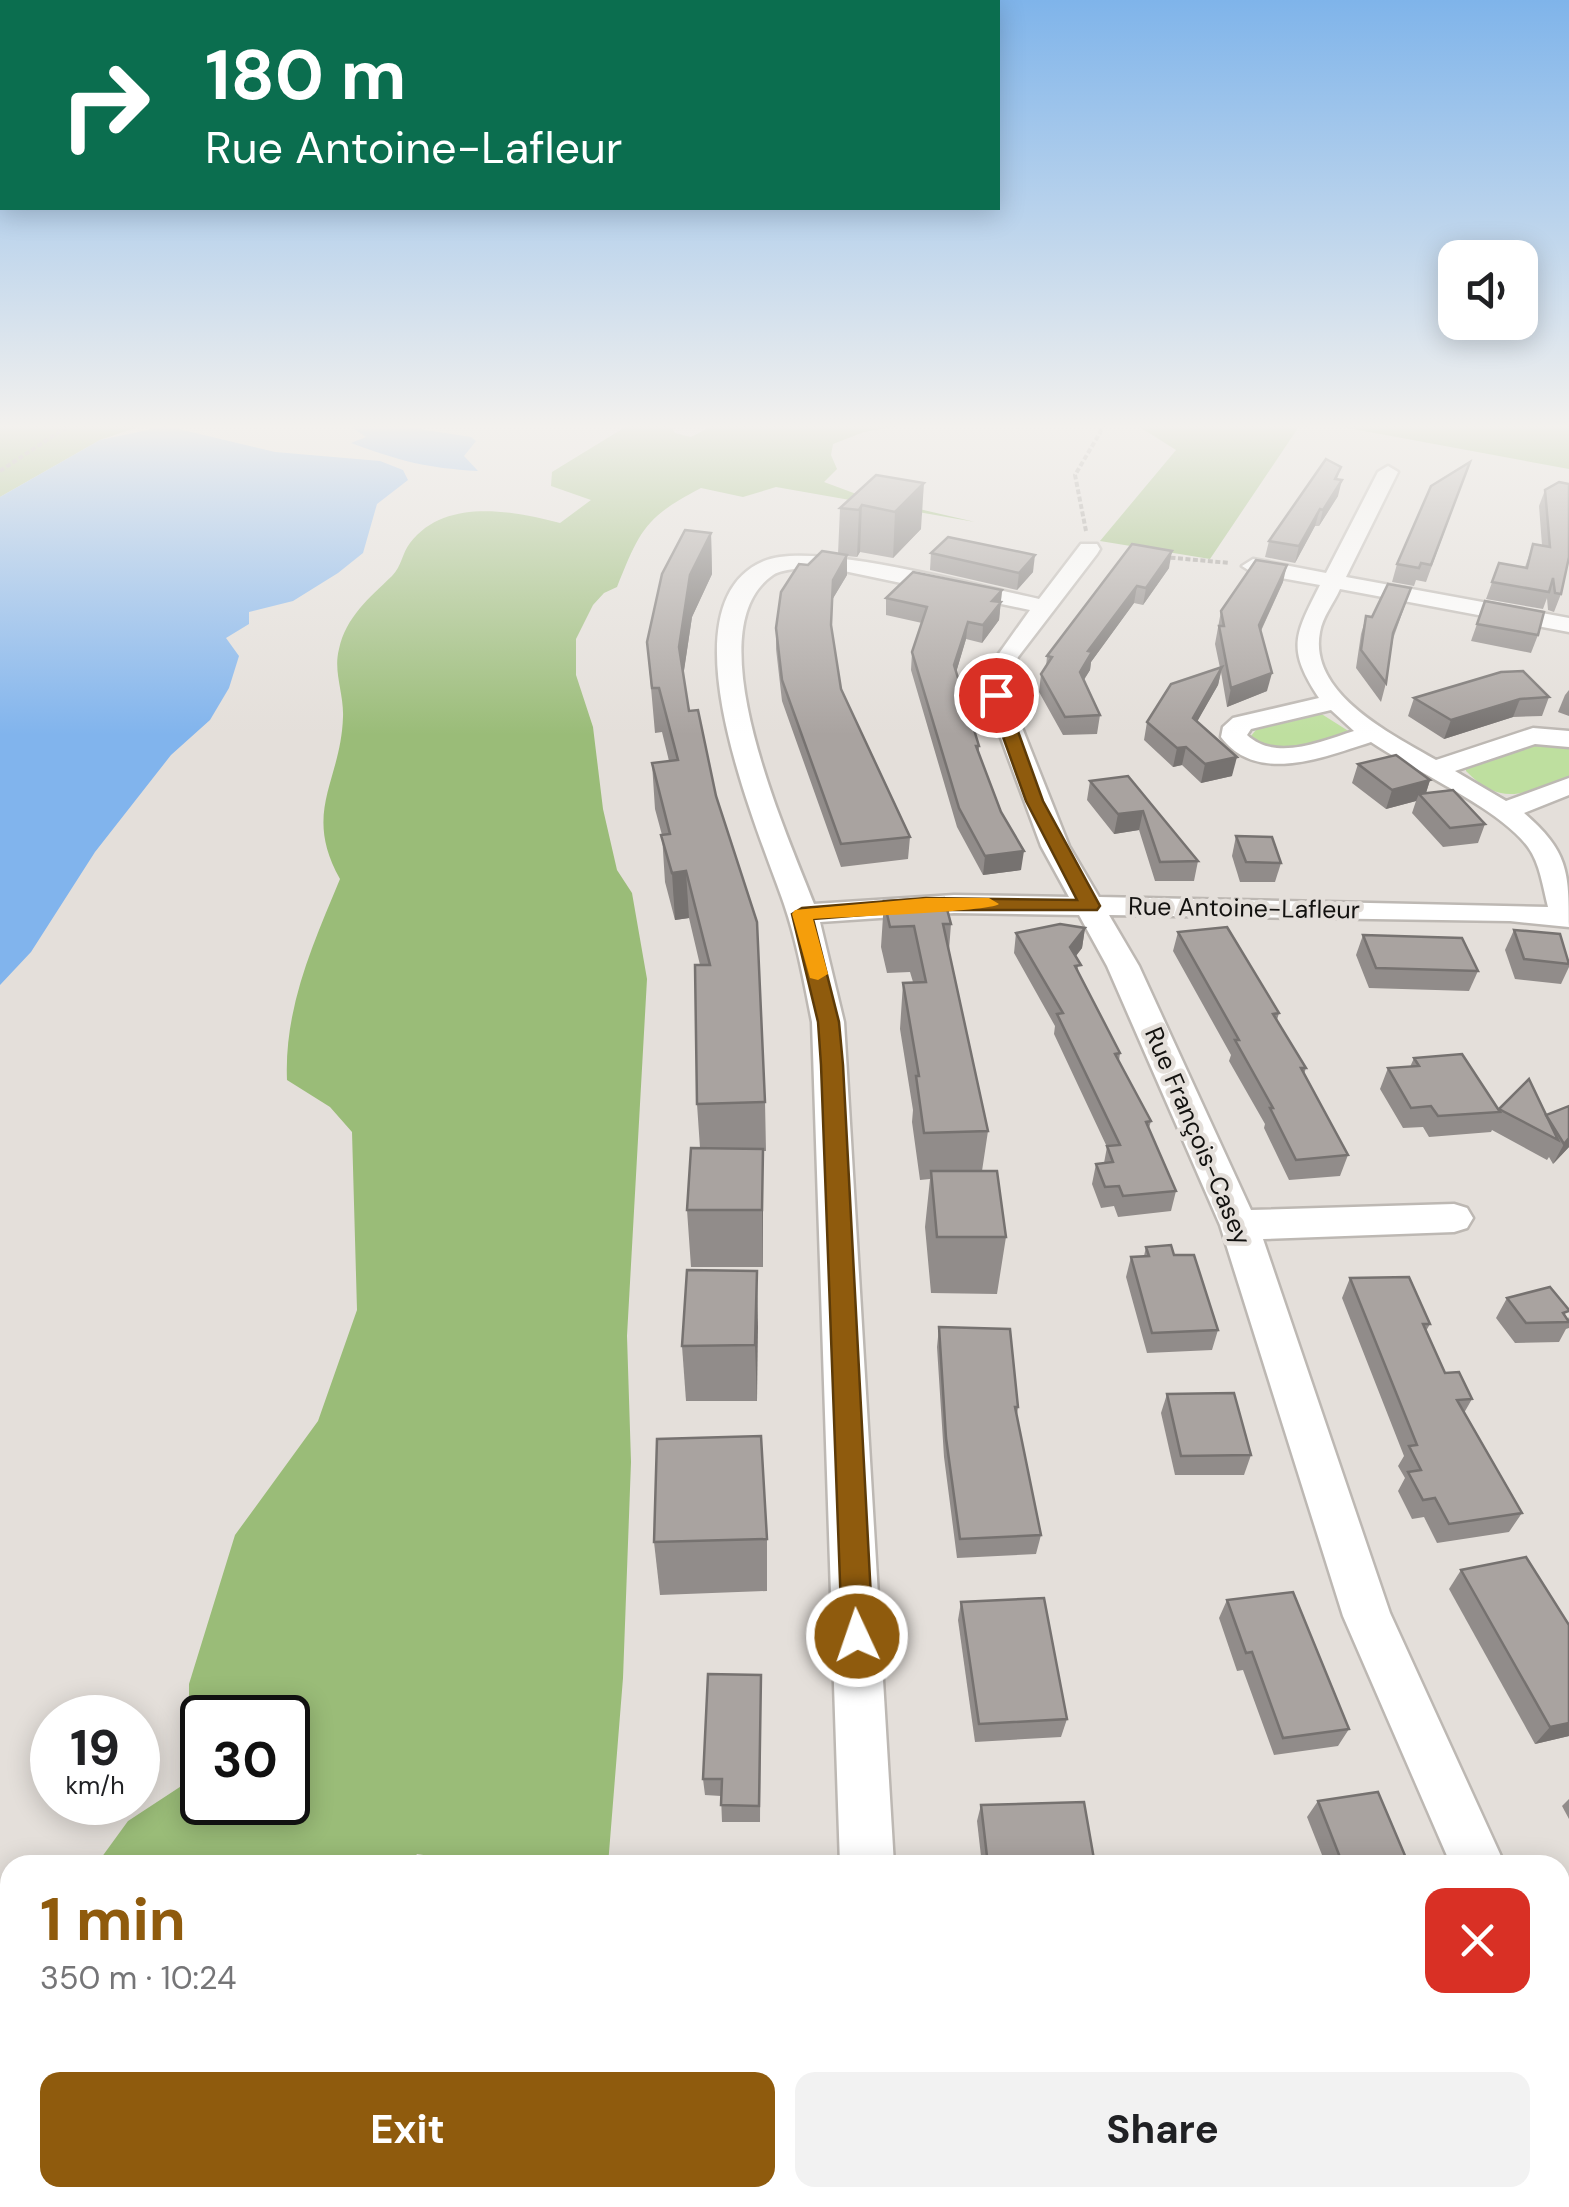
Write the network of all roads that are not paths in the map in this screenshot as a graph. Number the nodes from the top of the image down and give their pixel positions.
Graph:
1 (1359, 529) edge
2 (1090, 550) road end
3 (1254, 566) edge
4 (1333, 580) junction
5 (1046, 607) junction
6 (1569, 625) edge
7 (1333, 702) junction
8 (1374, 733) junction
9 (1569, 740) edge
10 (1435, 770) junction
11 (1569, 786) edge
12 (1504, 811) junction
13 (1090, 906) junction
14 (802, 914) junction
15 (1567, 918) edge
16 (1454, 1218) dead end
17 (1239, 1225) junction
18 (867, 1855) edge
19 (1474, 1855) edge

1 - 4 street
2 - 5 street, Rue François-Casey
3 - 4 street
4 - 6 street
4 - 7 street
5 - 13 street, Rue François-Casey
5 - 14 street
7 - 8 street
7 - 8 street
8 - 10 street
9 - 10 street
10 - 12 street
11 - 12 street
12 - 15 street
13 - 14 street, Rue Antoine-Lafleur
13 - 15 street, Rue Antoine-Lafleur
13 - 17 street, Rue François-Casey
14 - 18 street
16 - 17 street
17 - 19 street, Rue François-Casey

